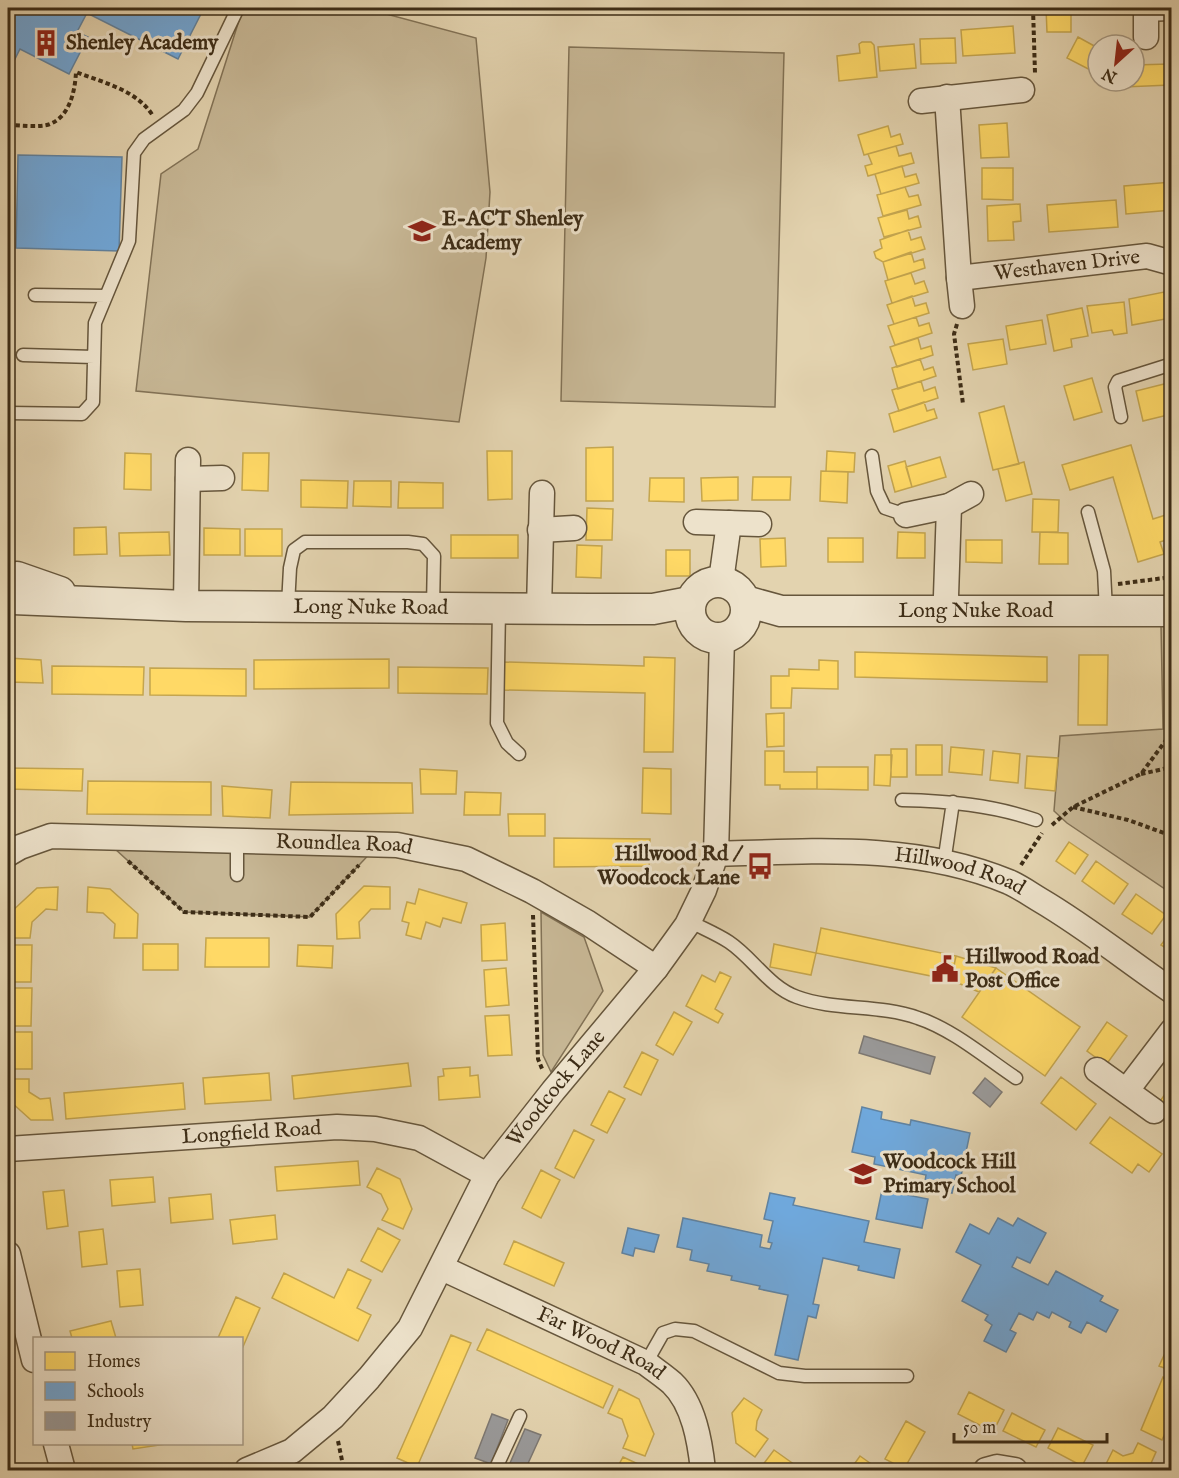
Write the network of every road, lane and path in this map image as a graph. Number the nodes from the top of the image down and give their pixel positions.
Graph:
1 (238, 8) edge
2 (1033, 8) edge
3 (1154, 8) edge
4 (1146, 37) dead end
5 (1022, 90) joint
6 (947, 97) junction
7 (921, 101) dead end
8 (8, 125) edge
9 (160, 127) junction
10 (1172, 263) edge
11 (959, 278) junction
12 (35, 295) dead end
13 (106, 296) junction
14 (962, 306) joint
15 (23, 354) dead end
16 (94, 357) junction
17 (1172, 364) edge
18 (963, 404) dead end
19 (8, 413) edge
20 (1121, 417) dead end
21 (872, 456) dead end
22 (222, 478) dead end
23 (542, 493) dead end
24 (971, 494) dead end
25 (949, 506) junction
26 (1088, 512) dead end
27 (906, 515) joint
28 (696, 522) dead end
29 (729, 523) junction
30 (759, 524) dead end
31 (574, 528) dead end
32 (540, 530) junction
33 (721, 581) junction
34 (11, 586) edge
35 (288, 605) junction
36 (186, 606) junction
37 (433, 607) junction
38 (499, 608) junction
39 (539, 609) junction
40 (1168, 611) edge
41 (691, 612) junction
42 (949, 612) junction
43 (1106, 612) junction
44 (736, 621) junction
45 (1172, 715) edge
46 (1172, 732) edge
47 (519, 754) dead end
48 (1172, 767) edge
49 (1141, 774) junction
50 (902, 800) dead end
51 (953, 802) junction
52 (1072, 807) junction
53 (1036, 820) dead end
54 (1172, 838) edge
55 (237, 841) junction
56 (8, 854) edge
57 (716, 854) junction
58 (944, 863) junction
59 (237, 875) dead end
60 (1010, 883) junction
61 (532, 891) junction
62 (688, 921) junction
63 (656, 968) junction
64 (1172, 991) edge
65 (1172, 1030) edge
66 (1097, 1070) dead end
67 (1016, 1078) dead end
68 (1127, 1090) junction
69 (553, 1091) junction
70 (1154, 1111) dead end
71 (8, 1149) edge
72 (487, 1175) junction
73 (8, 1254) edge
74 (442, 1268) junction
75 (33, 1356) edge
76 (646, 1363) junction
77 (907, 1376) dead end
78 (520, 1416) dead end
79 (57, 1445) edge
80 (63, 1470) edge
81 (247, 1470) edge
82 (495, 1470) edge
83 (703, 1470) edge
84 (986, 1470) edge
85 (1015, 1470) edge

1 - 9 lane
2 - 5 path
3 - 4 street
5 - 6 street
6 - 7 street
6 - 11 street
8 - 9 path
9 - 13 lane
10 - 11 street, Westhaven Drive
11 - 14 street
12 - 13 lane
13 - 16 lane
14 - 18 path
15 - 16 lane
16 - 19 lane
17 - 20 lane
21 - 27 lane
22 - 36 street
23 - 32 street
24 - 25 street
25 - 27 street
25 - 42 street
26 - 43 lane
28 - 29 street
29 - 30 street
29 - 33 street
31 - 32 street
32 - 39 street
33 - 41 street
33 - 44 street, Long Nuke Road
34 - 36 street, Long Nuke Road
35 - 36 street, Long Nuke Road
35 - 37 street, Long Nuke Road
35 - 37 lane
37 - 38 street, Long Nuke Road
38 - 39 street, Long Nuke Road
38 - 47 lane
39 - 41 street, Long Nuke Road
40 - 43 street, Long Nuke Road
40 - 45 path
41 - 44 street, Long Nuke Road
42 - 43 street, Long Nuke Road
42 - 44 street, Long Nuke Road
44 - 57 street, Woodcock Lane
46 - 49 path
48 - 49 path
49 - 52 path
50 - 51 lane
51 - 53 lane
51 - 58 lane
52 - 54 path
52 - 60 path
55 - 56 street, Roundlea Road
55 - 59 lane
55 - 61 street, Roundlea Road
57 - 58 street, Hillwood Road
57 - 62 street, Woodcock Lane
58 - 60 street, Hillwood Road
60 - 64 street, Hillwood Road
61 - 63 street, Roundlea Road
61 - 69 path
62 - 63 street, Woodcock Lane
62 - 67 lane
63 - 69 street, Woodcock Lane
65 - 68 street
66 - 68 street
68 - 70 street
69 - 72 street, Woodcock Lane
71 - 72 street, Longfield Road
72 - 74 street, Woodcock Lane
73 - 75 street
74 - 76 street, Far Wood Road
74 - 81 street, Woodcock Lane
76 - 77 lane
76 - 83 street, Far Wood Road
78 - 82 lane
79 - 80 street
84 - 85 street

